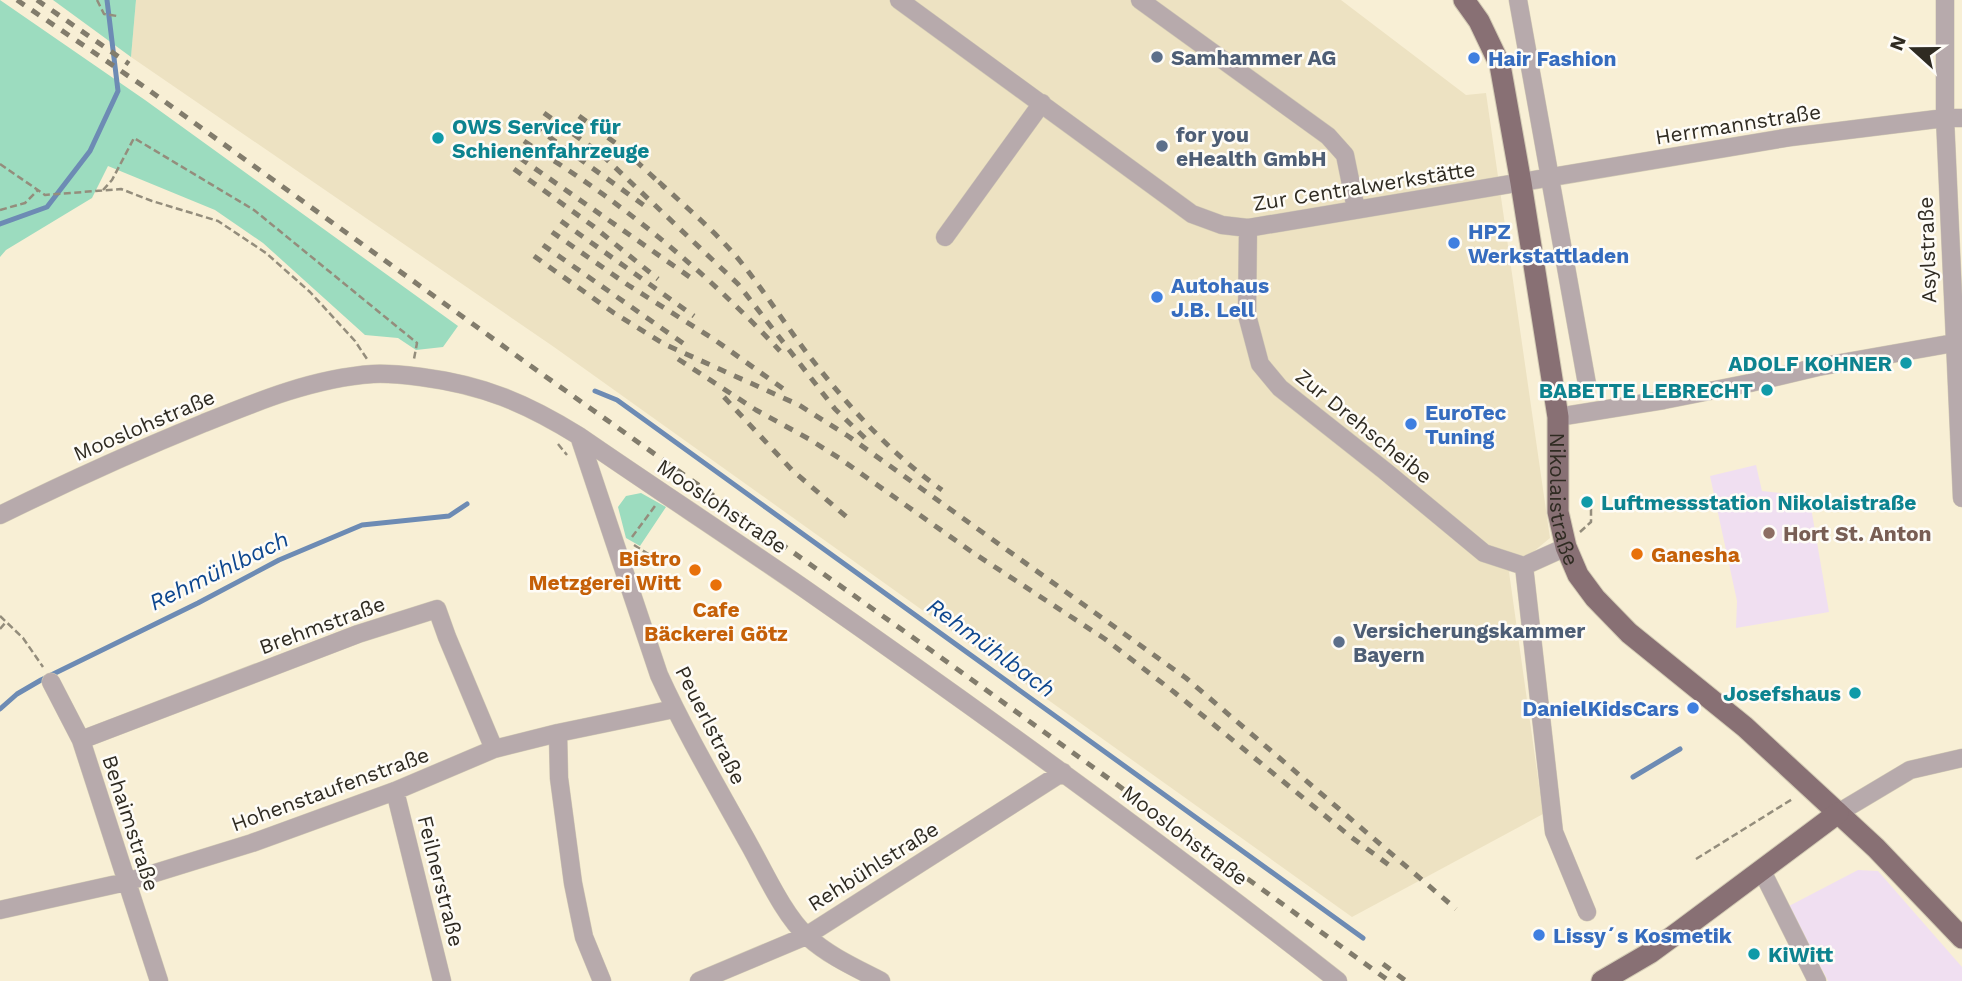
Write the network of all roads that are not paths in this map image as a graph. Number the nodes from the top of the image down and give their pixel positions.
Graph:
1 (899, 0) edge
2 (1140, 0) edge
3 (1464, 0) edge
4 (1518, 0) edge
5 (1945, 0) edge
6 (1042, 103) junction
7 (1954, 118) edge
8 (1549, 178) junction
9 (1521, 183) junction
10 (1356, 209) junction
11 (1248, 228) junction
12 (946, 237) dead end
13 (1958, 347) edge
14 (1959, 382) edge
15 (1587, 384) dead end
16 (1558, 417) junction
17 (579, 436) junction
18 (1962, 498) edge
19 (0, 514) edge
20 (1566, 547) junction
21 (1524, 566) junction
22 (47, 675) road end
23 (674, 709) junction
24 (558, 733) junction
25 (81, 740) junction
26 (494, 749) junction
27 (1962, 758) edge
28 (1063, 772) junction
29 (395, 791) junction
30 (1838, 813) junction
31 (1762, 871) junction
32 (126, 882) junction
33 (0, 910) edge
34 (1587, 912) dead end
35 (806, 936) junction
36 (1962, 938) edge
37 (159, 981) edge
38 (442, 981) edge
39 (602, 981) edge
40 (699, 981) edge
41 (881, 981) edge
42 (1338, 981) edge
43 (1601, 981) edge
44 (1816, 981) edge

1 - 6 street, Zur Centralwerkstätte
2 - 10 street
3 - 9 main road, Nikolaistraße
4 - 8 street
5 - 7 street, Asylstraße
6 - 11 street, Zur Centralwerkstätte
6 - 12 street
7 - 8 street, Herrmannstraße
7 - 13 street, Asylstraße
8 - 9 street, Herrmannstraße
8 - 15 street
9 - 10 street, Zur Centralwerkstätte
9 - 16 main road, Nikolaistraße
10 - 11 street, Zur Centralwerkstätte
11 - 21 street, Zur Drehscheibe
13 - 14 street, Asylstraße
13 - 16 street
14 - 18 street, Asylstraße
16 - 20 main road, Nikolaistraße
17 - 19 street, Mooslohstraße
17 - 23 street, Peuerlstraße
17 - 28 street, Mooslohstraße
20 - 21 street
20 - 30 main road, Nikolaistraße
21 - 34 street
22 - 25 street, Behaimstraße
23 - 24 street, Hohenstaufenstraße
23 - 35 street, Peuerlstraße
24 - 26 street, Hohenstaufenstraße
24 - 39 street
25 - 26 street, Brehmstraße
25 - 32 street, Behaimstraße
26 - 29 street, Hohenstaufenstraße
27 - 30 street
28 - 35 street, Rehbühlstraße
28 - 42 street, Mooslohstraße
29 - 32 street, Hohenstaufenstraße
29 - 38 street, Feilnerstraße
30 - 31 main road
30 - 36 main road, Nikolaistraße
31 - 43 main road
31 - 44 street
32 - 33 street, Hohenstaufenstraße
32 - 37 street, Behaimstraße
35 - 40 street, Rehbühlstraße
35 - 41 street, Peuerlstraße

